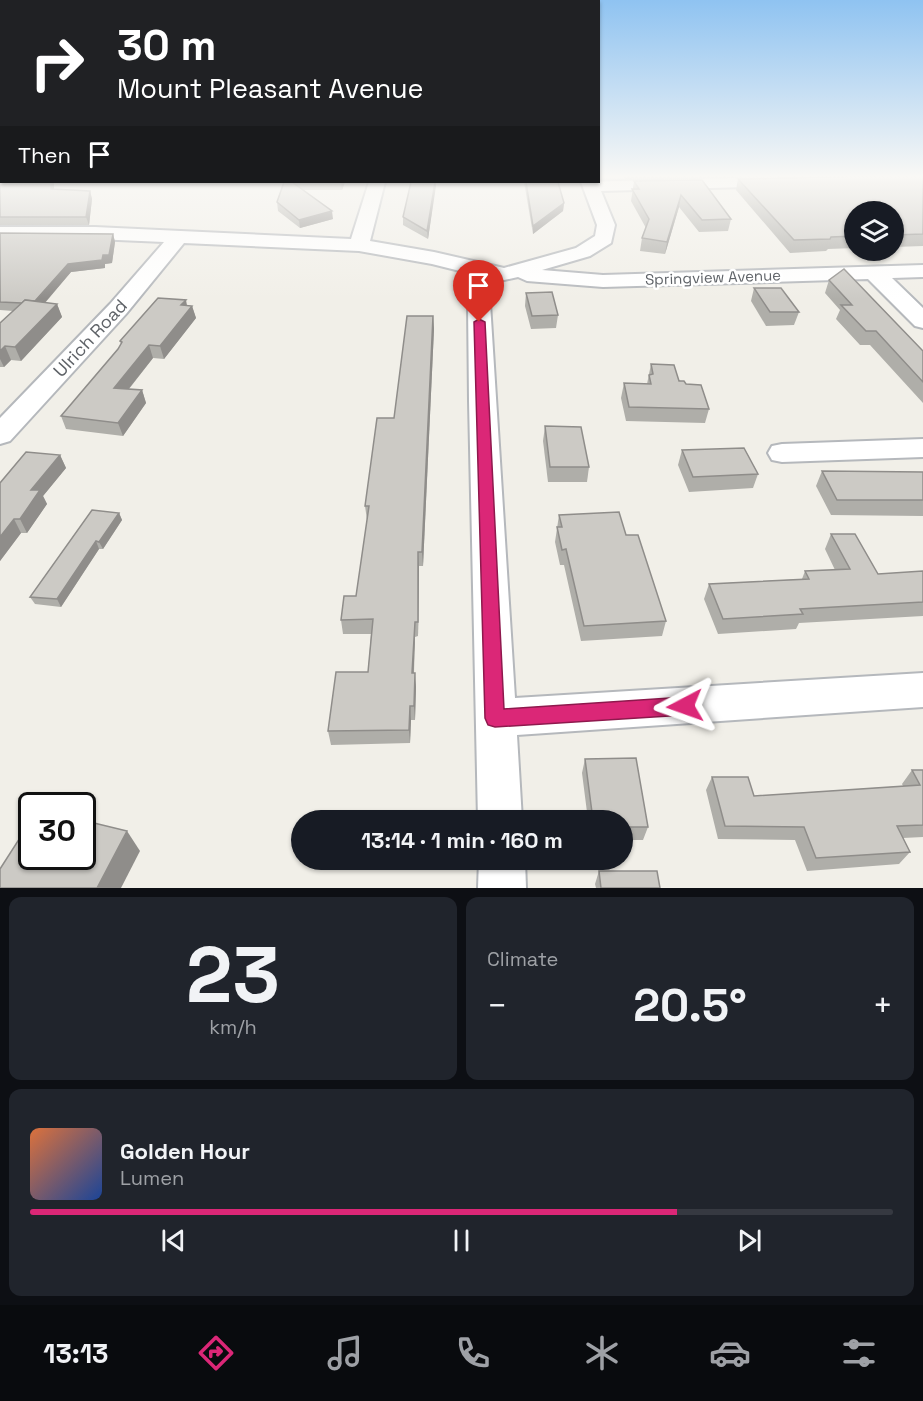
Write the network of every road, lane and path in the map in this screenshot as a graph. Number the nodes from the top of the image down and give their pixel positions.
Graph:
1 (367, 216) edge
2 (603, 216) edge
3 (0, 233) edge
4 (178, 238) junction
5 (359, 244) junction
6 (923, 271) edge
7 (493, 272) junction
8 (874, 273) junction
9 (923, 321) edge
10 (0, 435) edge
11 (923, 448) edge
12 (782, 453) dead end
13 (923, 690) edge
14 (495, 718) junction
15 (500, 810) edge
16 (502, 870) edge
17 (502, 888) edge

1 - 5 street
2 - 7 street
3 - 4 street, Springview Avenue
4 - 5 street, Springview Avenue
4 - 10 street, Ulrich Road
5 - 7 street, Springview Avenue
6 - 8 street, Springview Avenue
7 - 8 street, Springview Avenue
7 - 14 street
8 - 9 street
11 - 12 street
13 - 14 street
14 - 15 street
16 - 17 street

